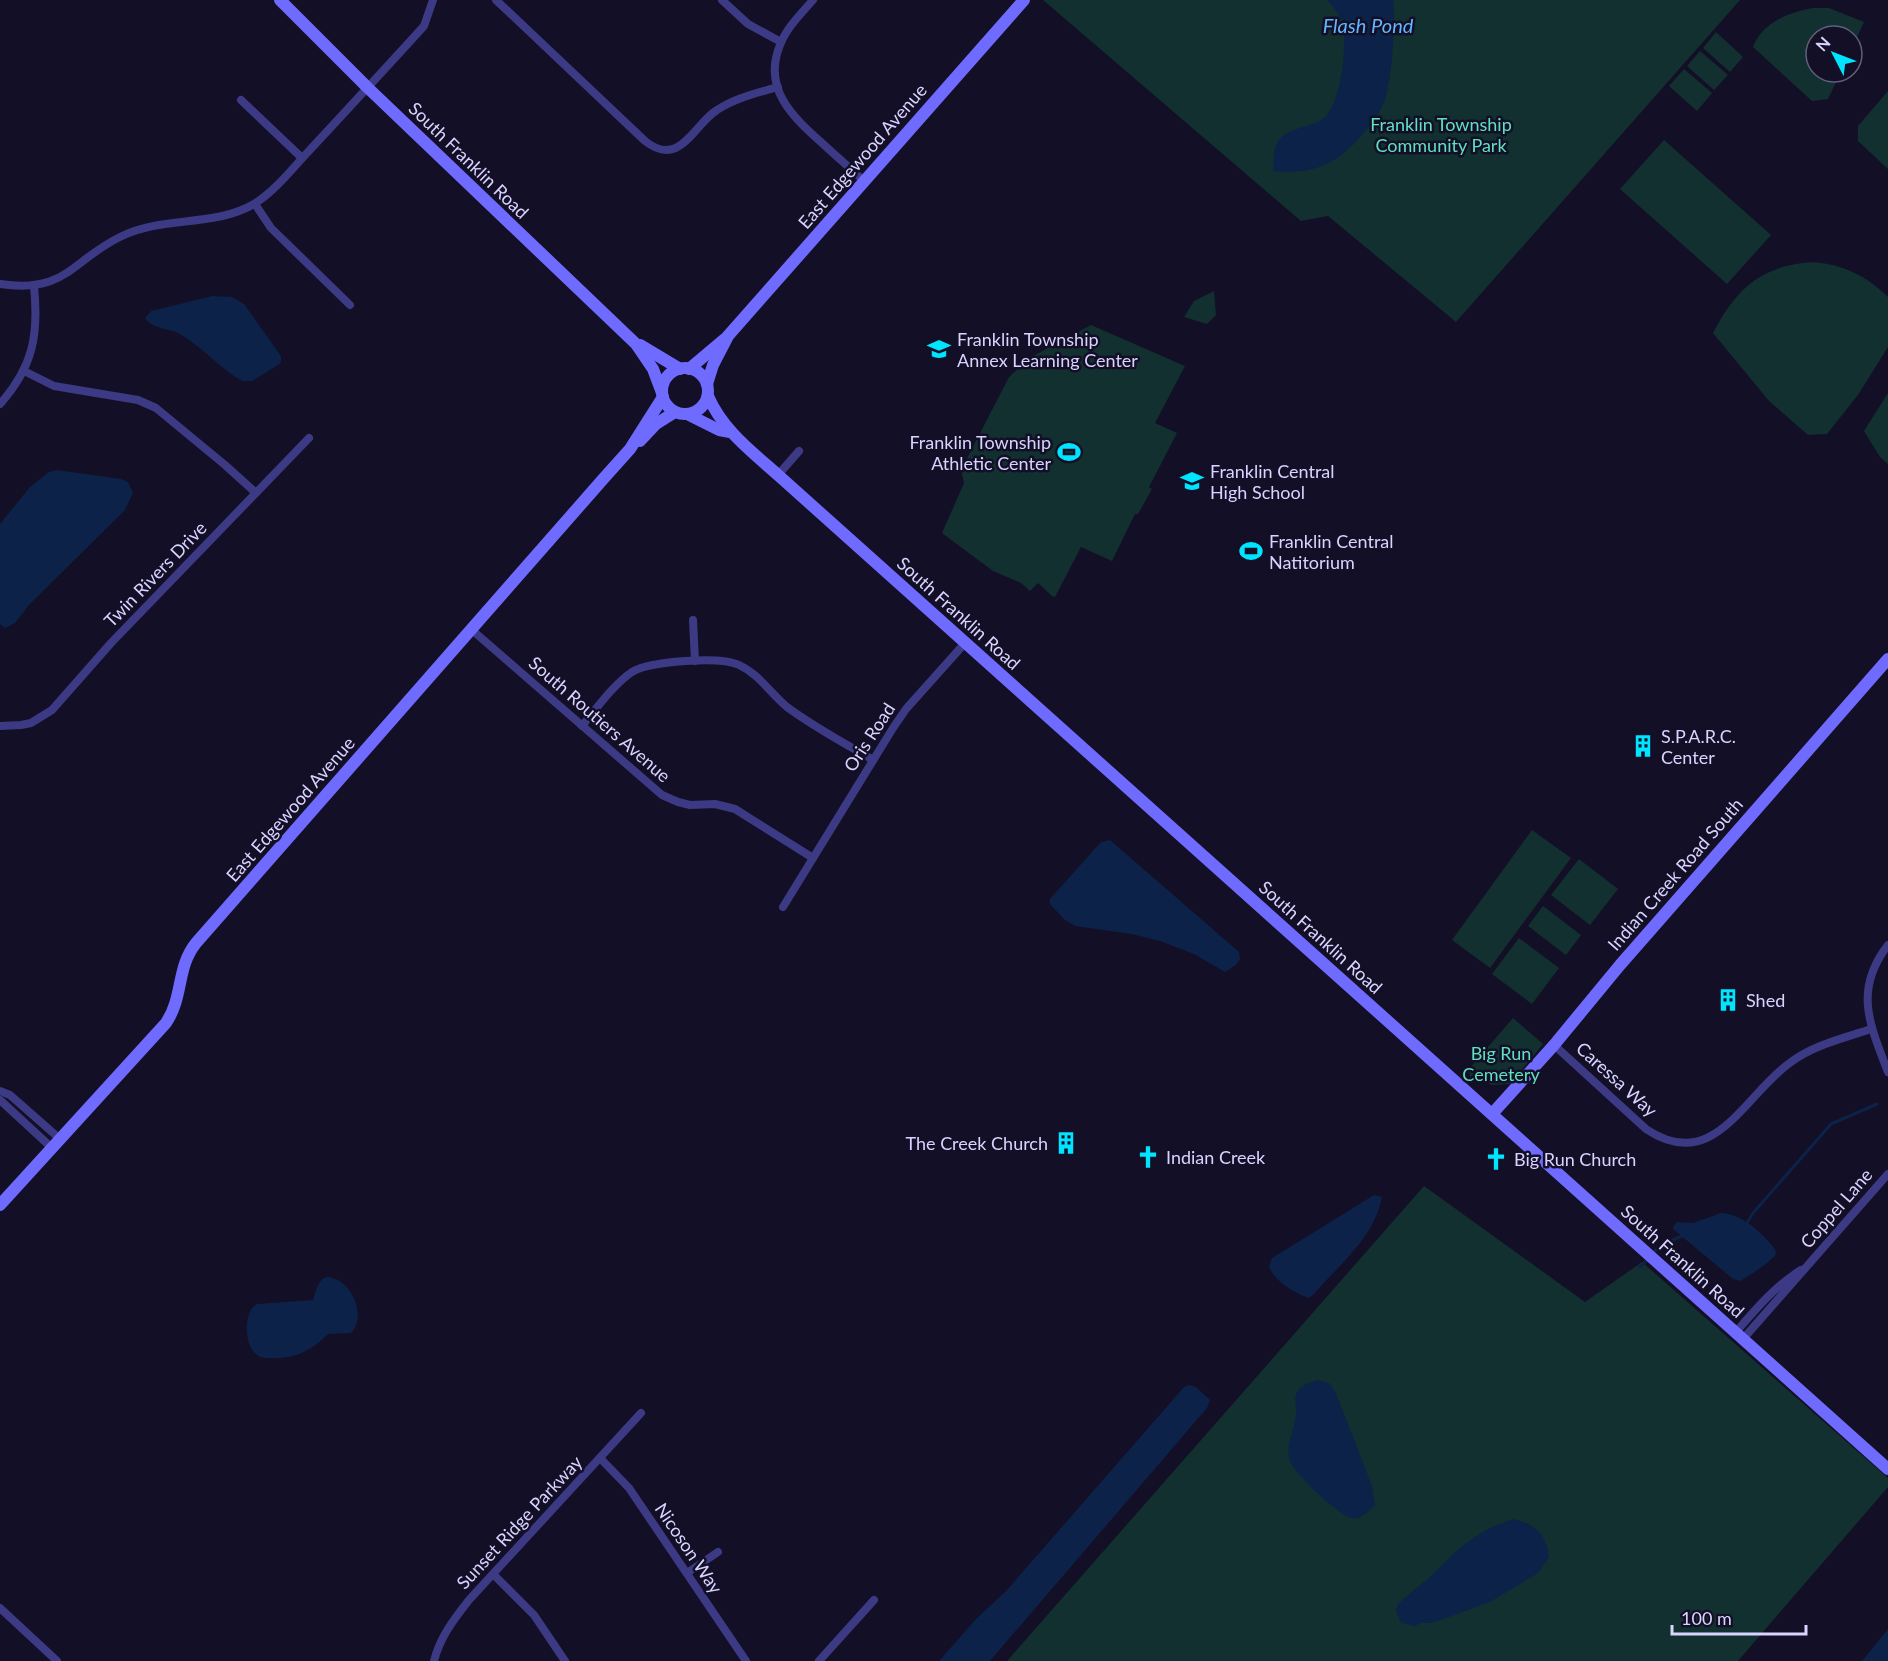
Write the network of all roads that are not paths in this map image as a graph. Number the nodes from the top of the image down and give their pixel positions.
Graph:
1 (280, 0) edge
2 (433, 0) edge
3 (496, 0) edge
4 (722, 0) edge
5 (813, 0) edge
6 (1024, 0) edge
7 (781, 42) junction
8 (778, 87) junction
9 (368, 88) junction
10 (241, 100) dead end
11 (302, 158) junction
12 (864, 181) junction
13 (255, 204) junction
14 (0, 284) edge
15 (34, 286) junction
16 (350, 305) dead end
17 (727, 336) junction
18 (636, 344) junction
19 (685, 369) junction
20 (24, 371) junction
21 (707, 390) junction
22 (662, 395) junction
23 (0, 404) edge
24 (681, 413) junction
25 (730, 432) junction
26 (309, 438) dead end
27 (630, 448) junction
28 (800, 451) dead end
29 (778, 475) junction
30 (256, 493) junction
31 (693, 620) dead end
32 (472, 630) junction
33 (965, 643) junction
34 (1888, 659) edge
35 (695, 661) junction
36 (0, 726) edge
37 (582, 726) junction
38 (873, 760) junction
39 (813, 858) junction
40 (783, 907) dead end
41 (1888, 945) edge
42 (1871, 1029) junction
43 (1554, 1045) junction
44 (1888, 1072) edge
45 (0, 1091) edge
46 (0, 1100) edge
47 (1492, 1114) junction
48 (56, 1144) junction
49 (1888, 1174) edge
50 (0, 1205) edge
51 (1739, 1336) junction
52 (641, 1413) dead end
53 (600, 1458) junction
54 (1888, 1469) edge
55 (718, 1552) dead end
56 (493, 1574) junction
57 (687, 1574) junction
58 (874, 1600) dead end
59 (0, 1608) edge
60 (57, 1661) edge
61 (434, 1661) edge
62 (565, 1661) edge
63 (746, 1661) edge
64 (819, 1661) edge

1 - 9 main road, South Franklin Road
2 - 9 street
3 - 8 street
4 - 7 street
5 - 7 street
6 - 12 main road, East Edgewood Avenue
7 - 8 street
8 - 12 street
9 - 11 street
9 - 18 main road, South Franklin Road
10 - 11 street
11 - 13 street
12 - 17 main road, East Edgewood Avenue
13 - 15 street
13 - 16 street
14 - 15 street
15 - 20 street
17 - 19 main road
17 - 21 main road
18 - 19 main road, South Franklin Road
18 - 22 main road, South Franklin Road
19 - 21 main road
19 - 22 main road
20 - 23 street
20 - 30 street
21 - 24 main road
21 - 25 main road, South Franklin Road
22 - 24 main road
22 - 27 main road
24 - 25 main road, South Franklin Road
24 - 27 main road
25 - 29 main road, South Franklin Road
26 - 30 street, Twin Rivers Drive
27 - 32 main road, East Edgewood Avenue
28 - 29 street
29 - 33 main road, South Franklin Road
30 - 36 street, Twin Rivers Drive
31 - 35 street
32 - 37 street, South Routiers Avenue
32 - 48 main road, East Edgewood Avenue
33 - 38 street, Oris Road
33 - 47 main road, South Franklin Road
34 - 43 main road, Indian Creek Road South
35 - 37 street
35 - 38 street
37 - 39 street, South Routiers Avenue
38 - 39 street, Oris Road
39 - 40 street, Oris Road
41 - 42 street
42 - 43 street, Caressa Way
42 - 44 street
43 - 47 main road, Indian Creek Road South
45 - 48 street
46 - 48 street
47 - 51 main road, South Franklin Road
48 - 50 main road, East Edgewood Avenue
49 - 51 street, Coppel Lane
51 - 54 main road, South Franklin Road
52 - 53 street, Sunset Ridge Parkway
53 - 56 street, Sunset Ridge Parkway
53 - 57 street, Nicoson Way
55 - 57 street
56 - 61 street, Sunset Ridge Parkway
56 - 62 street
57 - 63 street, Nicoson Way
58 - 64 street
59 - 60 street

